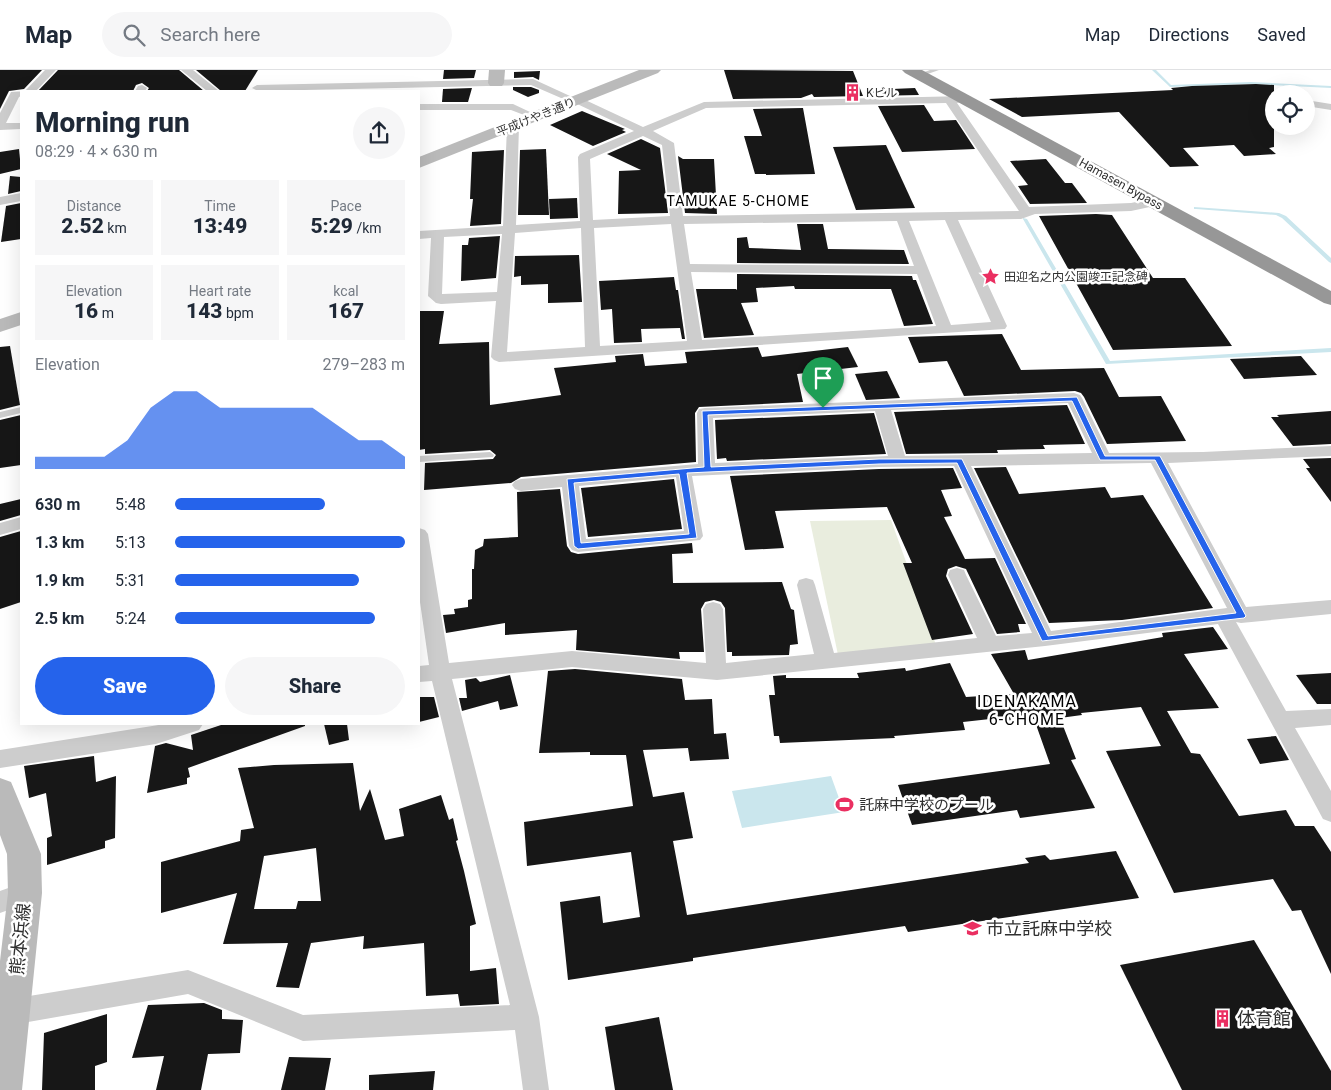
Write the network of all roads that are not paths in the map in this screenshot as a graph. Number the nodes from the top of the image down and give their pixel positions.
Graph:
1 (51, 70) edge
2 (186, 70) edge
3 (630, 70) edge
4 (653, 70) edge
5 (936, 70) edge
6 (914, 72) edge
7 (497, 76) edge
8 (258, 86) edge
9 (31, 90) edge
10 (213, 90) edge
11 (18, 93) edge
12 (0, 96) edge
13 (571, 98) junction
14 (957, 99) junction
15 (1315, 105) edge
16 (420, 107) edge
17 (9, 108) junction
18 (20, 108) edge
19 (1329, 108) edge
20 (524, 112) junction
21 (0, 126) edge
22 (20, 126) edge
23 (513, 126) junction
24 (644, 131) junction
25 (420, 154) edge
26 (420, 163) edge
27 (20, 197) edge
28 (0, 201) edge
29 (1155, 202) junction
30 (1026, 212) junction
31 (902, 218) junction
32 (951, 218) junction
33 (677, 220) junction
34 (588, 224) junction
35 (509, 229) junction
36 (438, 234) junction
37 (420, 235) edge
38 (684, 268) junction
39 (922, 270) junction
40 (504, 296) junction
41 (1331, 299) edge
42 (20, 303) edge
43 (0, 311) edge
44 (20, 318) edge
45 (0, 326) edge
46 (945, 329) junction
47 (696, 344) junction
48 (593, 351) junction
49 (882, 406) junction
50 (20, 410) edge
51 (0, 414) edge
52 (1331, 451) edge
53 (490, 455) dead end
54 (1103, 458) junction
55 (1157, 458) junction
56 (420, 459) edge
57 (960, 461) junction
58 (898, 462) junction
59 (708, 469) junction
60 (683, 471) junction
61 (570, 481) junction
62 (521, 485) dead end
63 (20, 523) edge
64 (0, 529) edge
65 (420, 547) edge
66 (957, 575) dead end
67 (806, 585) dead end
68 (1331, 607) edge
69 (713, 609) dead end
70 (1232, 616) junction
71 (1045, 639) junction
72 (990, 645) junction
73 (826, 661) junction
74 (716, 672) junction
75 (430, 674) edge
76 (1331, 717) edge
77 (1281, 720) junction
78 (189, 725) edge
79 (0, 759) edge
80 (0, 792) edge
81 (1331, 812) edge
82 (12, 897) edge
83 (11, 1012) junction
84 (526, 1017) junction
85 (2, 1090) edge
86 (536, 1090) edge

1 - 9 street
2 - 10 street
3 - 13 street, 平成けやき通り
4 - 13 street, 平成けやき通り
5 - 6 lane
6 - 14 highway, Hamasen Bypass
7 - 8 street
7 - 13 street
11 - 12 street
11 - 17 street
13 - 20 street, 平成けやき通り
13 - 23 street, 平成けやき通り
13 - 24 street
14 - 24 street
14 - 29 highway, Hamasen Bypass
14 - 30 street
15 - 19 street
16 - 20 street
17 - 18 street
17 - 21 street
20 - 25 street, 平成けやき通り
21 - 22 street
23 - 26 street, 平成けやき通り
23 - 35 street
24 - 33 street
24 - 34 street
27 - 28 street
29 - 30 street
29 - 41 highway, Hamasen Bypass
30 - 32 street
31 - 32 street
31 - 33 street
31 - 39 street
32 - 46 street
33 - 34 street
33 - 38 street
34 - 35 street
34 - 48 street
35 - 36 street
35 - 40 street
36 - 37 street
36 - 40 street
38 - 39 street
38 - 47 street
39 - 46 street
40 - 48 street
42 - 43 street
44 - 45 street
46 - 47 street
47 - 48 street
49 - 54 street
49 - 58 street
49 - 59 street
50 - 51 lane
52 - 55 street
53 - 56 lane
54 - 55 street
54 - 57 street
55 - 70 street
57 - 58 street
57 - 71 street
58 - 59 street
59 - 60 street
60 - 61 street
60 - 61 street
61 - 62 street
63 - 64 street
65 - 75 street
66 - 72 street
67 - 73 street
68 - 70 street
69 - 74 street
70 - 71 street
70 - 77 street
71 - 72 street
72 - 73 street
73 - 74 street
74 - 75 street
75 - 84 street
76 - 77 street
77 - 81 street
78 - 79 street
80 - 82 street, 熊本浜線
82 - 83 street, 熊本浜線
83 - 84 street
83 - 85 street, 熊本浜線
84 - 86 street

